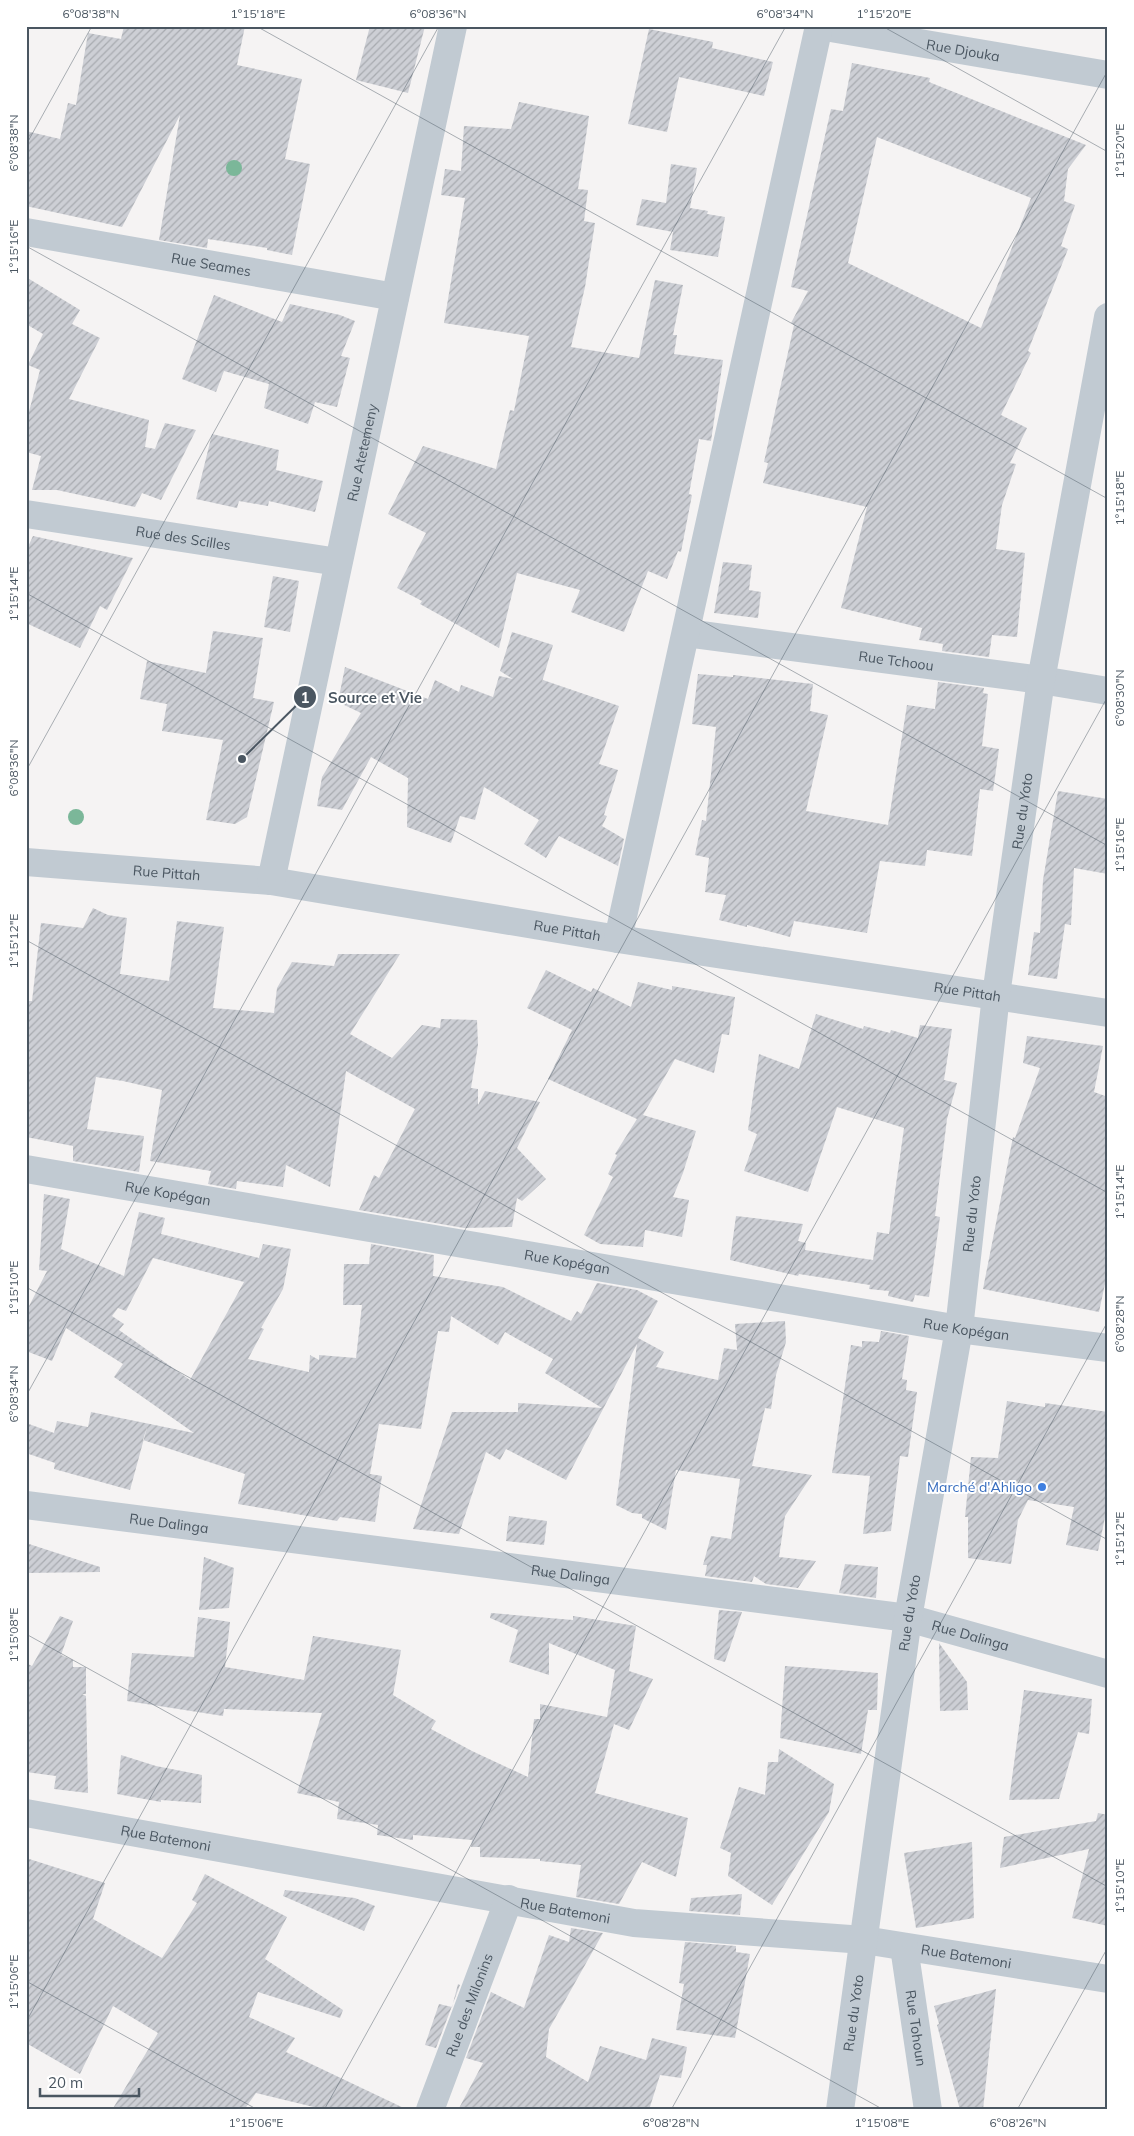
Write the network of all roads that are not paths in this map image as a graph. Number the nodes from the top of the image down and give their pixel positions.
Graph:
1 (453, 26) edge
2 (819, 26) edge
3 (1108, 76) edge
4 (26, 232) edge
5 (395, 297) junction
6 (1108, 317) edge
7 (26, 514) edge
8 (338, 562) junction
9 (686, 633) junction
10 (1041, 680) junction
11 (1108, 691) edge
12 (26, 862) edge
13 (270, 881) junction
14 (618, 939) junction
15 (996, 995) junction
16 (1108, 1013) edge
17 (26, 1169) edge
18 (959, 1329) junction
19 (1108, 1348) edge
20 (26, 1505) edge
21 (908, 1618) junction
22 (1108, 1674) edge
23 (26, 1813) edge
24 (509, 1899) junction
25 (864, 1940) junction
26 (904, 1947) junction
27 (1108, 1978) edge
28 (430, 2110) edge
29 (840, 2110) edge
30 (928, 2110) edge

1 - 5 street, Rue Atetemeny
2 - 3 street, Rue Djouka
2 - 9 street
4 - 5 street, Rue Seames
5 - 8 street, Rue Atetemeny
6 - 10 street, Rue du Yoto
7 - 8 street, Rue des Scilles
8 - 13 street, Rue Atetemeny
9 - 10 street, Rue Tchoou
9 - 14 street
10 - 11 street, Rue Tchoou
10 - 15 street, Rue du Yoto
12 - 13 street, Rue Pittah
13 - 14 street, Rue Pittah
14 - 15 street, Rue Pittah
15 - 16 street, Rue Pittah
15 - 18 street, Rue du Yoto
17 - 18 street, Rue Kopégan
18 - 19 street, Rue Kopégan
18 - 21 street, Rue du Yoto
20 - 21 street, Rue Dalinga
21 - 22 street, Rue Dalinga
21 - 25 street, Rue du Yoto
23 - 24 street, Rue Batemoni
24 - 25 street, Rue Batemoni
24 - 28 street, Rue des Milonins
25 - 26 street, Rue Batemoni
25 - 29 street, Rue du Yoto
26 - 27 street, Rue Batemoni
26 - 30 street, Rue Tohoun

